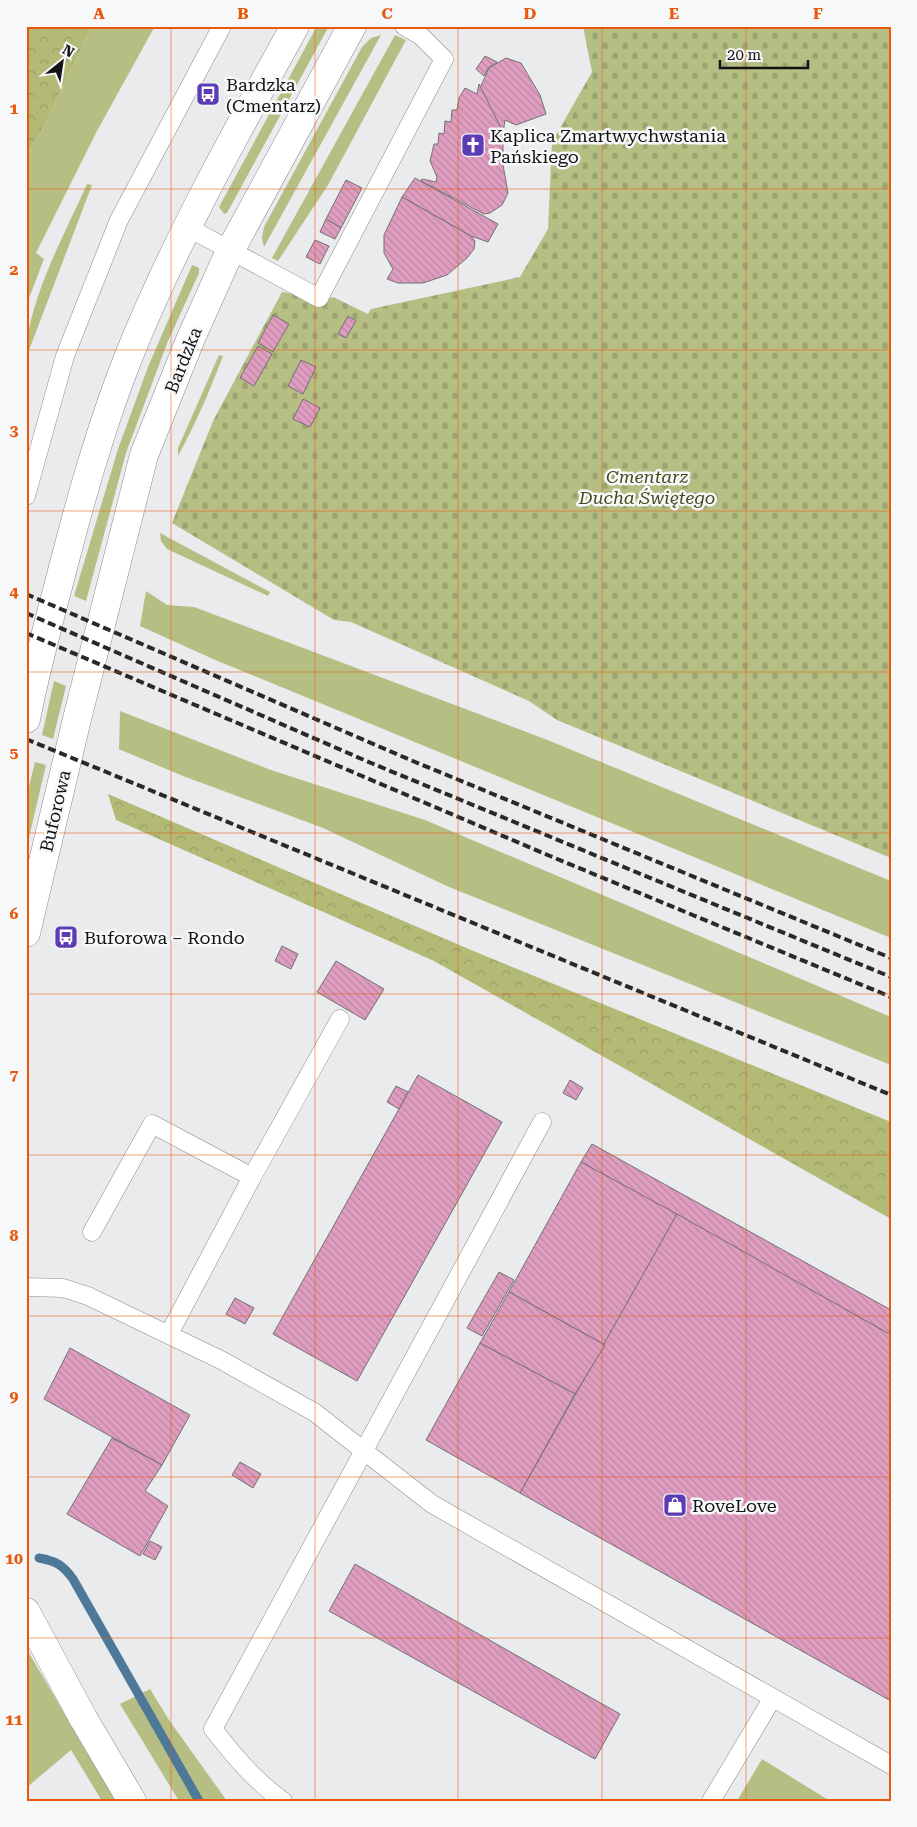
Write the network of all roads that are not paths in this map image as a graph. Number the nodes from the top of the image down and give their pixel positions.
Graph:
1 (222, 26) edge
2 (295, 26) edge
3 (352, 26) edge
4 (404, 26) edge
5 (187, 227) junction
6 (230, 251) junction
7 (26, 496) edge
8 (26, 719) edge
9 (77, 719) joint
10 (26, 934) edge
11 (340, 1018) dead end
12 (542, 1122) dead end
13 (252, 1177) junction
14 (92, 1232) dead end
15 (26, 1287) edge
16 (169, 1334) junction
17 (365, 1451) junction
18 (26, 1612) edge
19 (772, 1699) junction
20 (891, 1765) edge
21 (132, 1801) edge
22 (283, 1801) edge
23 (711, 1801) edge

1 - 7 lane
2 - 5 main road
3 - 6 main road, Bardzka
4 - 6 lane
5 - 6 lane
5 - 8 main road
6 - 9 main road, Bardzka
9 - 10 main road, Buforowa
11 - 13 lane
12 - 17 lane
13 - 14 lane
13 - 16 lane
15 - 16 lane
16 - 17 lane
17 - 19 lane
17 - 22 lane
18 - 21 main road
19 - 20 lane
19 - 23 lane

